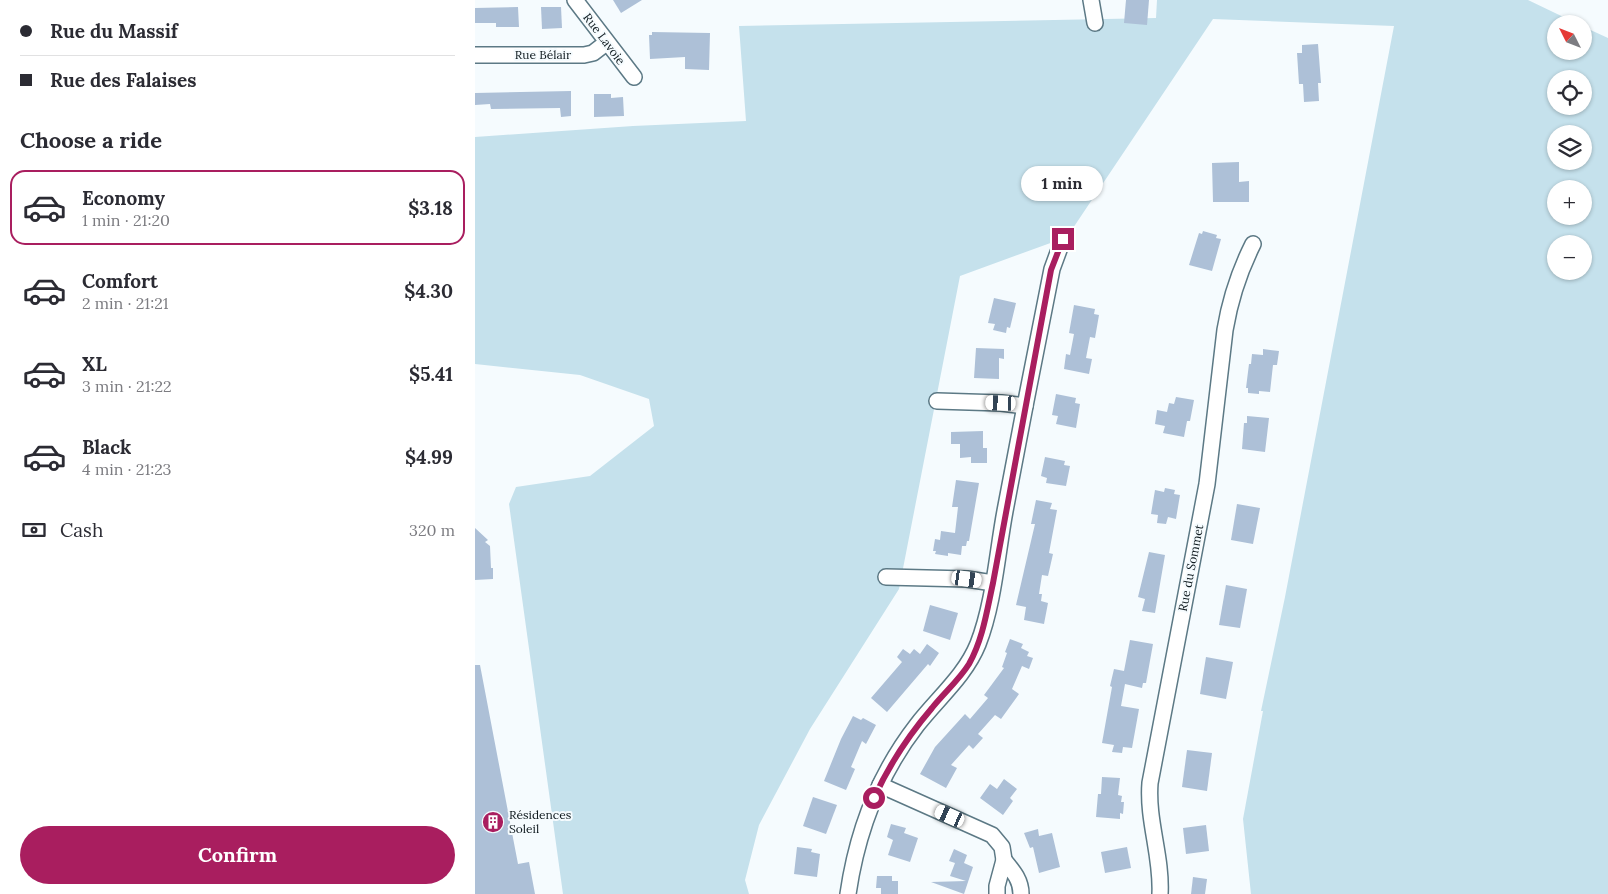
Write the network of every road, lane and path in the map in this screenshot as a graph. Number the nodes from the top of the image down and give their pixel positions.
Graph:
1 (575, 0) edge
2 (1091, 0) edge
3 (1095, 24) dead end
4 (606, 43) junction
5 (475, 55) edge
6 (633, 77) dead end
7 (1063, 239) dead end
8 (1253, 244) dead end
9 (937, 401) dead end
10 (1025, 406) junction
11 (885, 577) dead end
12 (993, 583) junction
13 (880, 785) junction
14 (1004, 860) junction
15 (848, 894) edge
16 (997, 894) edge
17 (1021, 894) edge
18 (1160, 894) edge

1 - 4 street, Rue Lavoie
2 - 3 street
4 - 5 street, Rue Bélair
4 - 6 street, Rue Lavoie
7 - 10 street
8 - 18 street, Rue du Sommet
9 - 10 street
10 - 12 street
11 - 12 street
12 - 13 street
13 - 14 street
13 - 15 street
14 - 16 street
14 - 17 street

